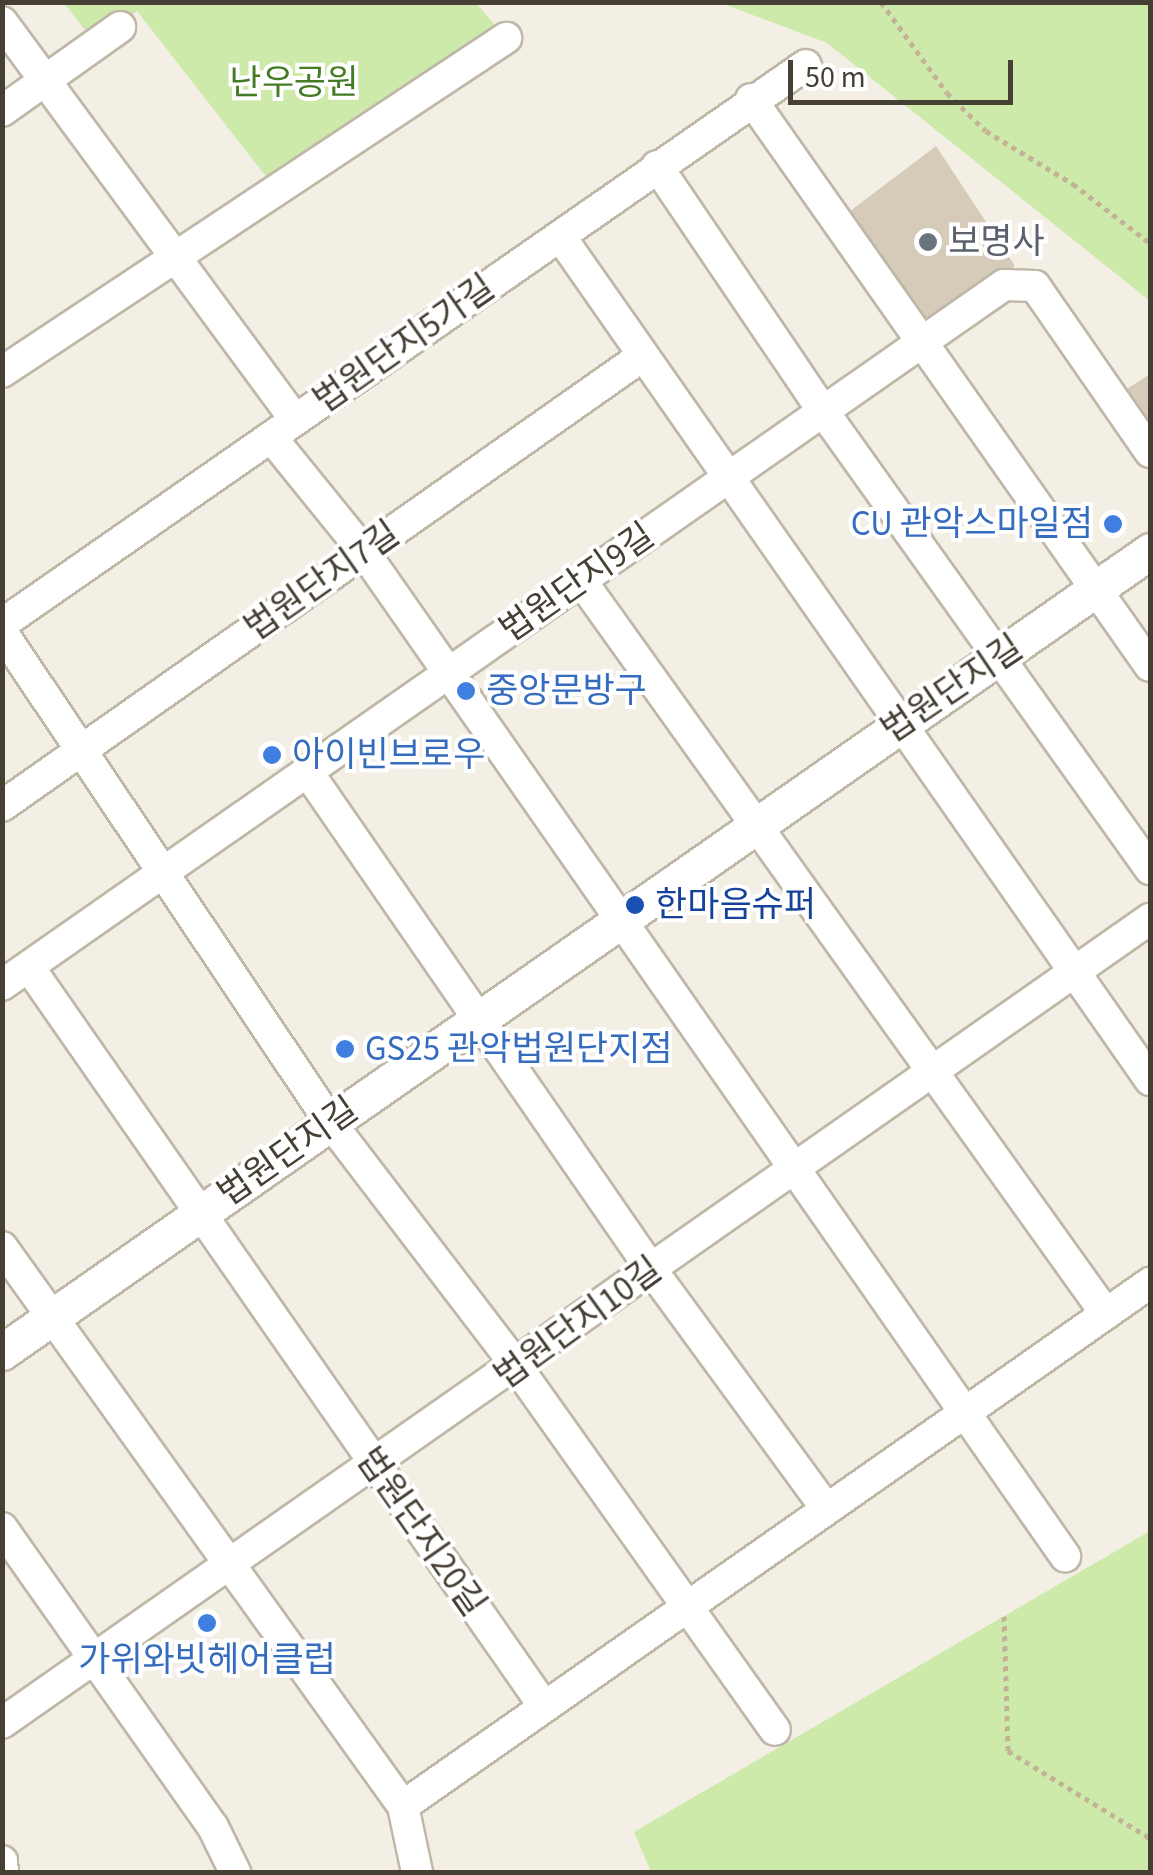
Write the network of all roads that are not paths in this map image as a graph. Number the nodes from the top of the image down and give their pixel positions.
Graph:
1 (2, 22) edge
2 (120, 27) dead end
3 (506, 38) dead end
4 (806, 65) dead end
5 (46, 81) junction
6 (751, 99) junction
7 (2, 111) edge
8 (657, 166) junction
9 (560, 236) junction
10 (175, 255) junction
11 (923, 344) junction
12 (642, 357) junction
13 (2, 372) edge
14 (822, 411) junction
15 (283, 428) junction
16 (1150, 452) edge
17 (727, 479) junction
18 (1150, 551) edge
19 (364, 552) junction
20 (580, 579) junction
21 (1096, 589) junction
22 (2, 624) edge
23 (2, 632) edge
24 (998, 658) junction
25 (1150, 666) edge
26 (449, 674) junction
27 (899, 725) junction
28 (83, 749) junction
29 (307, 771) junction
30 (2, 806) edge
31 (754, 826) junction
32 (1150, 869) edge
33 (167, 871) junction
34 (1150, 919) edge
35 (621, 922) junction
36 (29, 967) junction
37 (1074, 973) junction
38 (2, 985) edge
39 (476, 1020) junction
40 (937, 1069) junction
41 (1150, 1080) edge
42 (330, 1122) junction
43 (793, 1171) junction
44 (198, 1216) junction
45 (2, 1248) edge
46 (651, 1269) junction
47 (1150, 1283) edge
48 (1106, 1314) junction
49 (52, 1316) junction
50 (2, 1352) edge
51 (517, 1368) junction
52 (965, 1408) junction
53 (373, 1465) junction
54 (826, 1508) junction
55 (2, 1528) edge
56 (1065, 1556) dead end
57 (230, 1564) junction
58 (688, 1604) junction
59 (95, 1658) junction
60 (543, 1704) junction
61 (2, 1723) edge
62 (774, 1730) dead end
63 (403, 1806) junction
64 (2, 1860) edge
65 (3, 1872) edge
66 (235, 1872) edge
67 (417, 1872) edge

1 - 5 street
2 - 5 street
3 - 10 street
4 - 6 street, 법원단지5가길
5 - 7 street
5 - 10 street
6 - 8 street, 법원단지5가길
6 - 11 street
8 - 9 street, 법원단지5가길
8 - 14 street
9 - 12 street
9 - 15 street, 법원단지5가길
10 - 13 street
10 - 15 street
11 - 14 street, 법원단지9길
11 - 16 street, 법원단지9길
11 - 21 street
12 - 17 street
12 - 19 street, 법원단지7길
14 - 17 street, 법원단지9길
14 - 24 street
15 - 19 street
15 - 22 street, 법원단지5가길
17 - 20 street, 법원단지9길
17 - 27 street
18 - 21 street, 법원단지길
19 - 26 street
19 - 28 street, 법원단지7길
20 - 26 street, 법원단지9길
20 - 31 street
21 - 24 street, 법원단지길
21 - 25 street
23 - 28 street
24 - 27 street, 법원단지길
24 - 32 street
26 - 29 street, 법원단지9길
26 - 35 street
27 - 31 street, 법원단지길
27 - 37 street
28 - 30 street, 법원단지7길
28 - 33 street
29 - 33 street, 법원단지9길
29 - 39 street
31 - 35 street, 법원단지길
31 - 40 street
33 - 36 street, 법원단지9길
33 - 42 street
34 - 37 street, 법원단지10길
35 - 39 street, 법원단지길
35 - 43 street
36 - 38 street, 법원단지9길
36 - 44 street, 법원단지길
37 - 40 street, 법원단지10길
37 - 41 street
39 - 42 street, 법원단지길
39 - 46 street
40 - 43 street, 법원단지10길
40 - 48 street
42 - 44 street, 법원단지길
42 - 51 street
43 - 46 street, 법원단지10길
43 - 52 street
44 - 49 street, 법원단지길
44 - 53 street, 법원단지20길
45 - 49 street
46 - 51 street, 법원단지10길
46 - 54 street
47 - 48 street
48 - 52 street
49 - 50 street, 법원단지길
49 - 57 street
51 - 53 street, 법원단지10길
51 - 58 street
52 - 54 street
52 - 56 street
53 - 57 street, 법원단지10길
53 - 60 street, 법원단지20길
54 - 58 street
55 - 59 street
57 - 59 street, 법원단지10길
57 - 63 street
58 - 60 street
58 - 62 street
59 - 61 street, 법원단지10길
59 - 66 street
60 - 63 street
63 - 67 street
64 - 65 street

